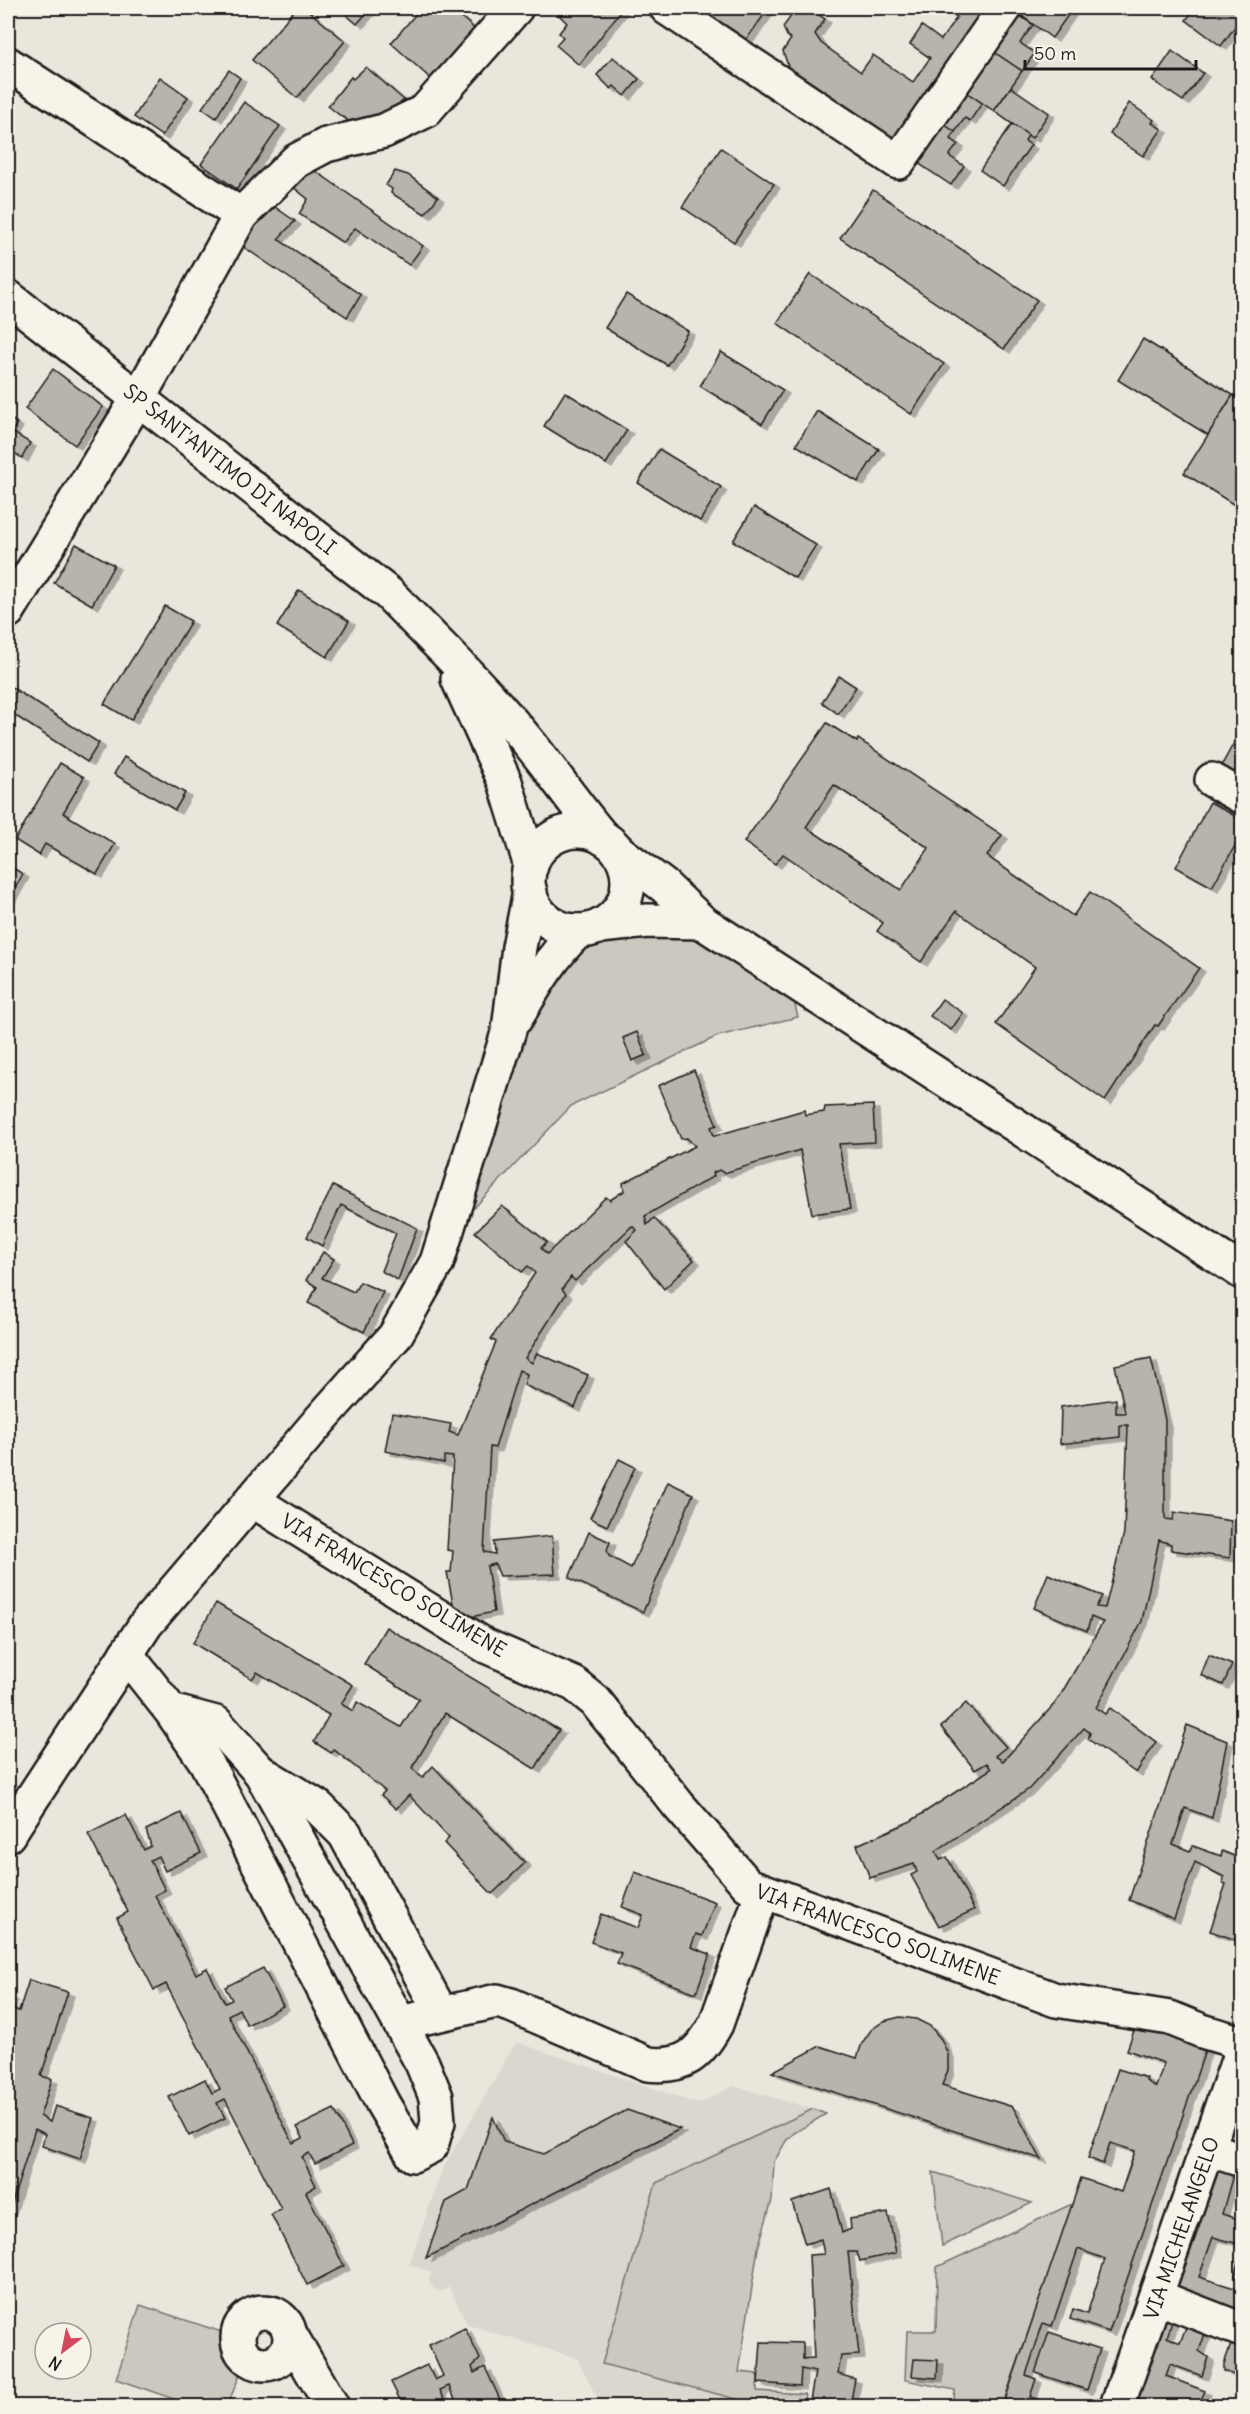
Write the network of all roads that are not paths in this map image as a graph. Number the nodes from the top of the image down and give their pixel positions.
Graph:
1 (516, 8) edge
2 (667, 8) edge
3 (1005, 8) edge
4 (8, 64) edge
5 (241, 215) junction
6 (8, 297) edge
7 (139, 397) junction
8 (8, 611) edge
9 (445, 651) junction
10 (1212, 780) dead end
11 (1242, 797) edge
12 (611, 845) junction
13 (530, 879) junction
14 (702, 922) junction
15 (589, 929) junction
16 (509, 1030) junction
17 (1242, 1272) edge
18 (252, 1500) junction
19 (126, 1654) junction
20 (171, 1711) junction
21 (261, 1773) junction
22 (8, 1835) edge
23 (763, 1891) junction
24 (441, 2013) junction
25 (400, 2023) junction
26 (1242, 2043) edge
27 (1242, 2049) edge
28 (1208, 2149) junction
29 (1242, 2160) edge
30 (1157, 2297) junction
31 (1242, 2330) edge
32 (291, 2336) dead end
33 (332, 2406) edge
34 (1117, 2406) edge

1 - 5 street
2 - 3 street
4 - 5 street
5 - 7 street
6 - 7 street, SP SANT'ANTIMO DI NAPOLI
7 - 8 street
7 - 9 street, SP SANT'ANTIMO DI NAPOLI
9 - 12 street, SP SANT'ANTIMO DI NAPOLI
9 - 13 street, SP SANT'ANTIMO DI NAPOLI
10 - 11 street
12 - 13 street
12 - 14 street
12 - 15 street
13 - 15 street
13 - 16 street
14 - 15 street
14 - 17 street
15 - 16 street
16 - 18 street
18 - 19 street
18 - 23 street, VIA FRANCESCO SOLIMENE
19 - 20 street
19 - 22 street
20 - 21 street
20 - 25 street
21 - 24 street
21 - 25 street
23 - 24 street
23 - 26 street, VIA FRANCESCO SOLIMENE
24 - 25 street
27 - 28 street, VIA MICHELANGELO
28 - 29 street
28 - 30 street, VIA MICHELANGELO
30 - 31 street
30 - 34 street, VIA MICHELANGELO
32 - 33 street

